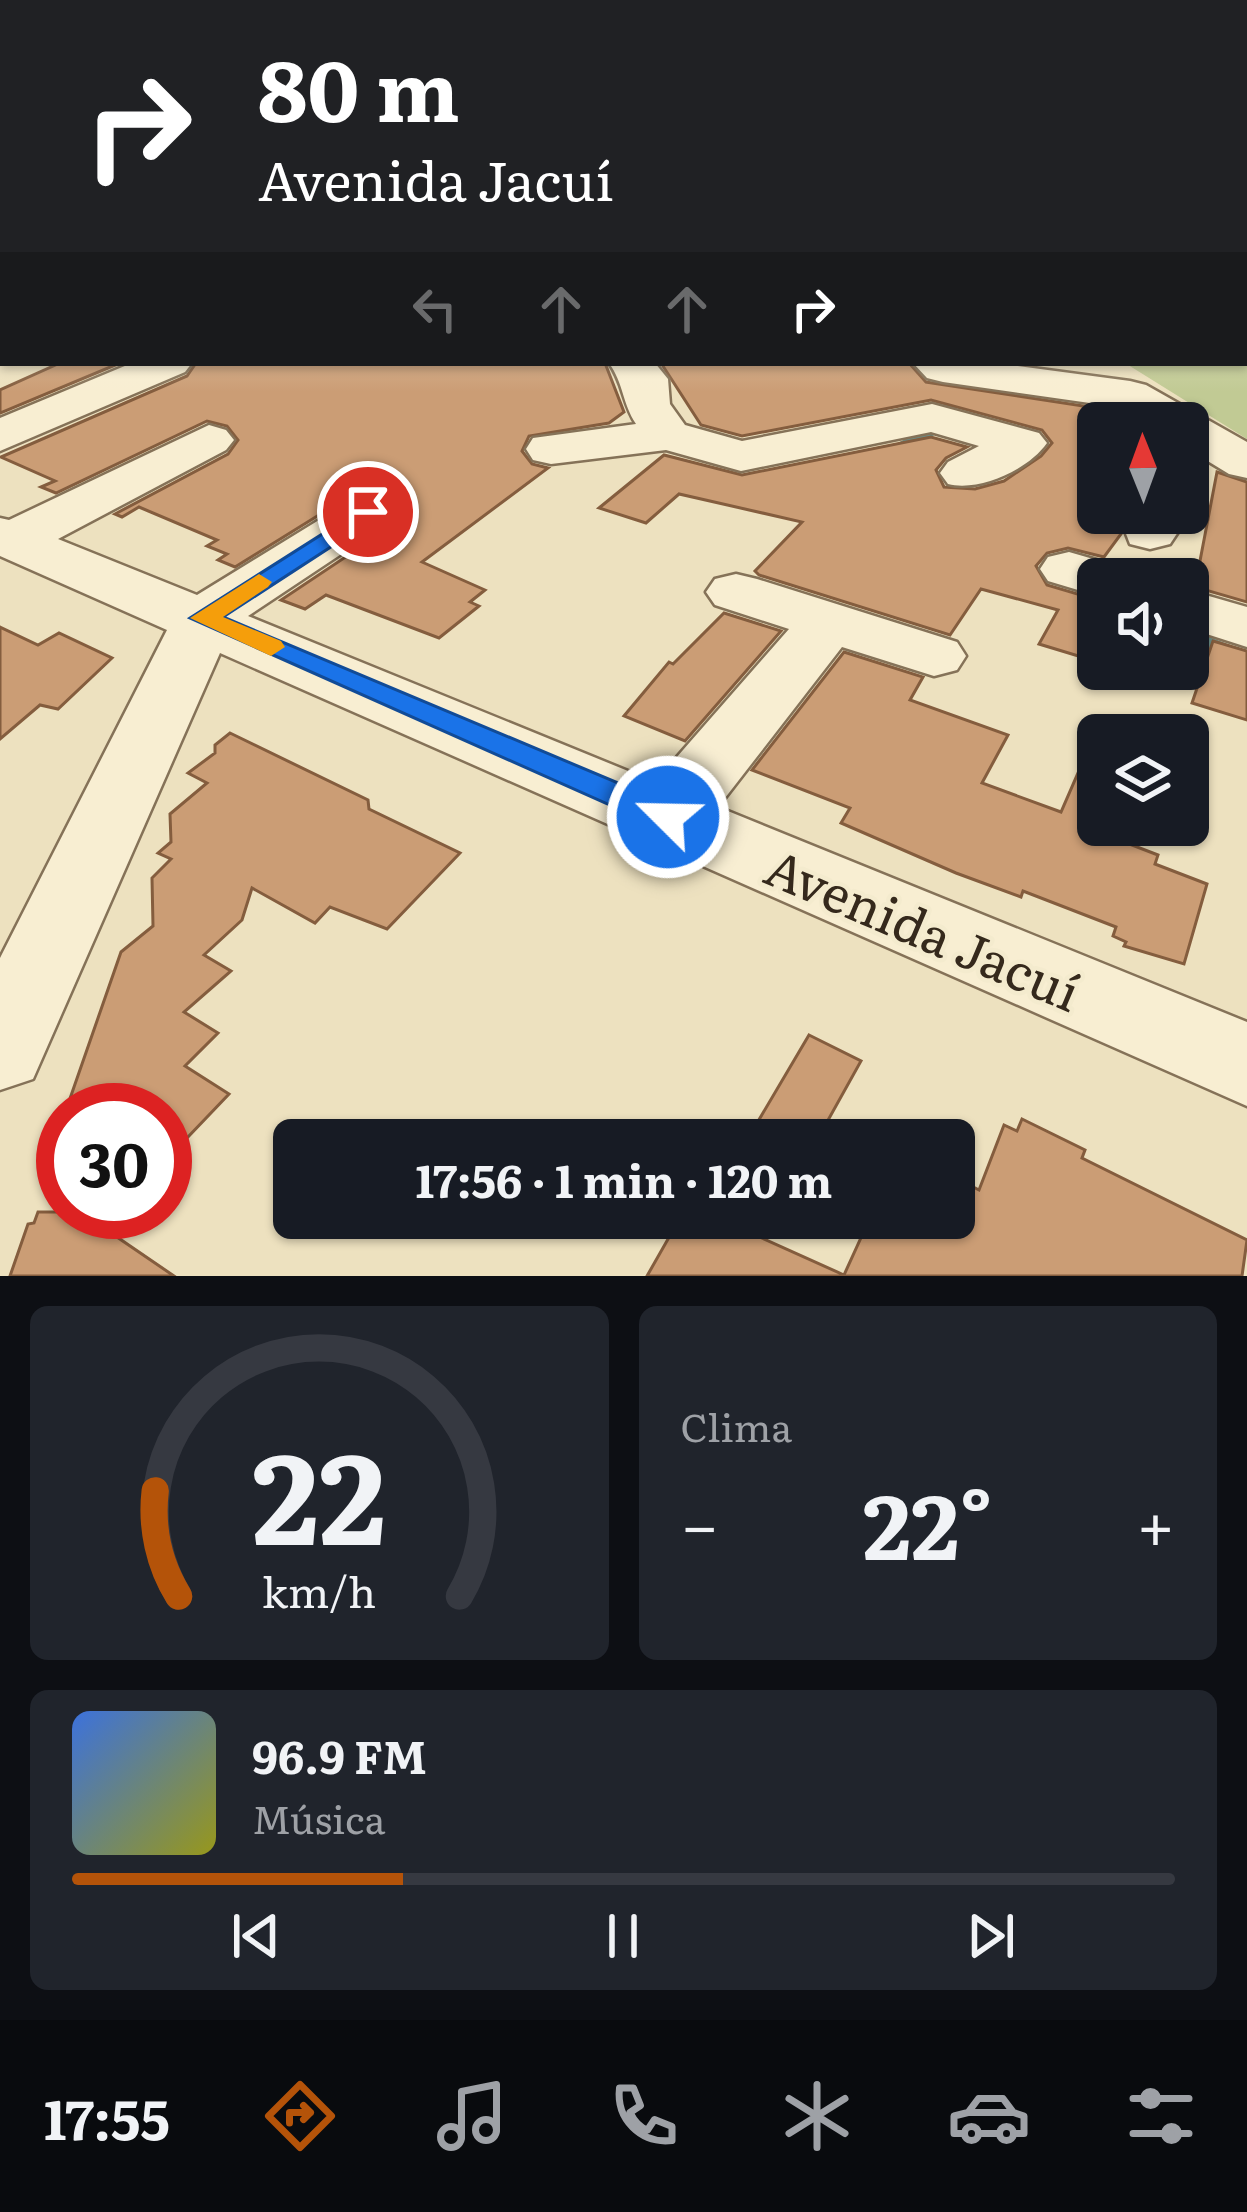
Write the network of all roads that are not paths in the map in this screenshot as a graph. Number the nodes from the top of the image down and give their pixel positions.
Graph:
1 (163, 366) edge
2 (634, 366) edge
3 (939, 366) edge
4 (1032, 381) junction
5 (1142, 402) edge
6 (1077, 410) edge
7 (668, 435) junction
8 (0, 436) edge
9 (209, 440) dead end
10 (1209, 441) edge
11 (551, 449) dead end
12 (1247, 463) edge
13 (966, 473) dead end
14 (368, 512) dead end
15 (7, 538) edge
16 (736, 592) dead end
17 (1209, 615) edge
18 (203, 618) junction
19 (829, 622) junction
20 (1247, 628) edge
21 (934, 656) dead end
22 (668, 817) junction
23 (0, 1050) edge
24 (1247, 1065) edge

1 - 8 street
2 - 7 street
3 - 4 street
4 - 5 street
4 - 6 street
7 - 11 street
7 - 13 street
9 - 15 street
10 - 12 street
14 - 18 street
15 - 18 street, Avenida Jacuí
16 - 19 street
17 - 20 street
18 - 22 street, Avenida Jacuí
18 - 23 street
19 - 21 street
19 - 22 street
22 - 24 street, Avenida Jacuí

